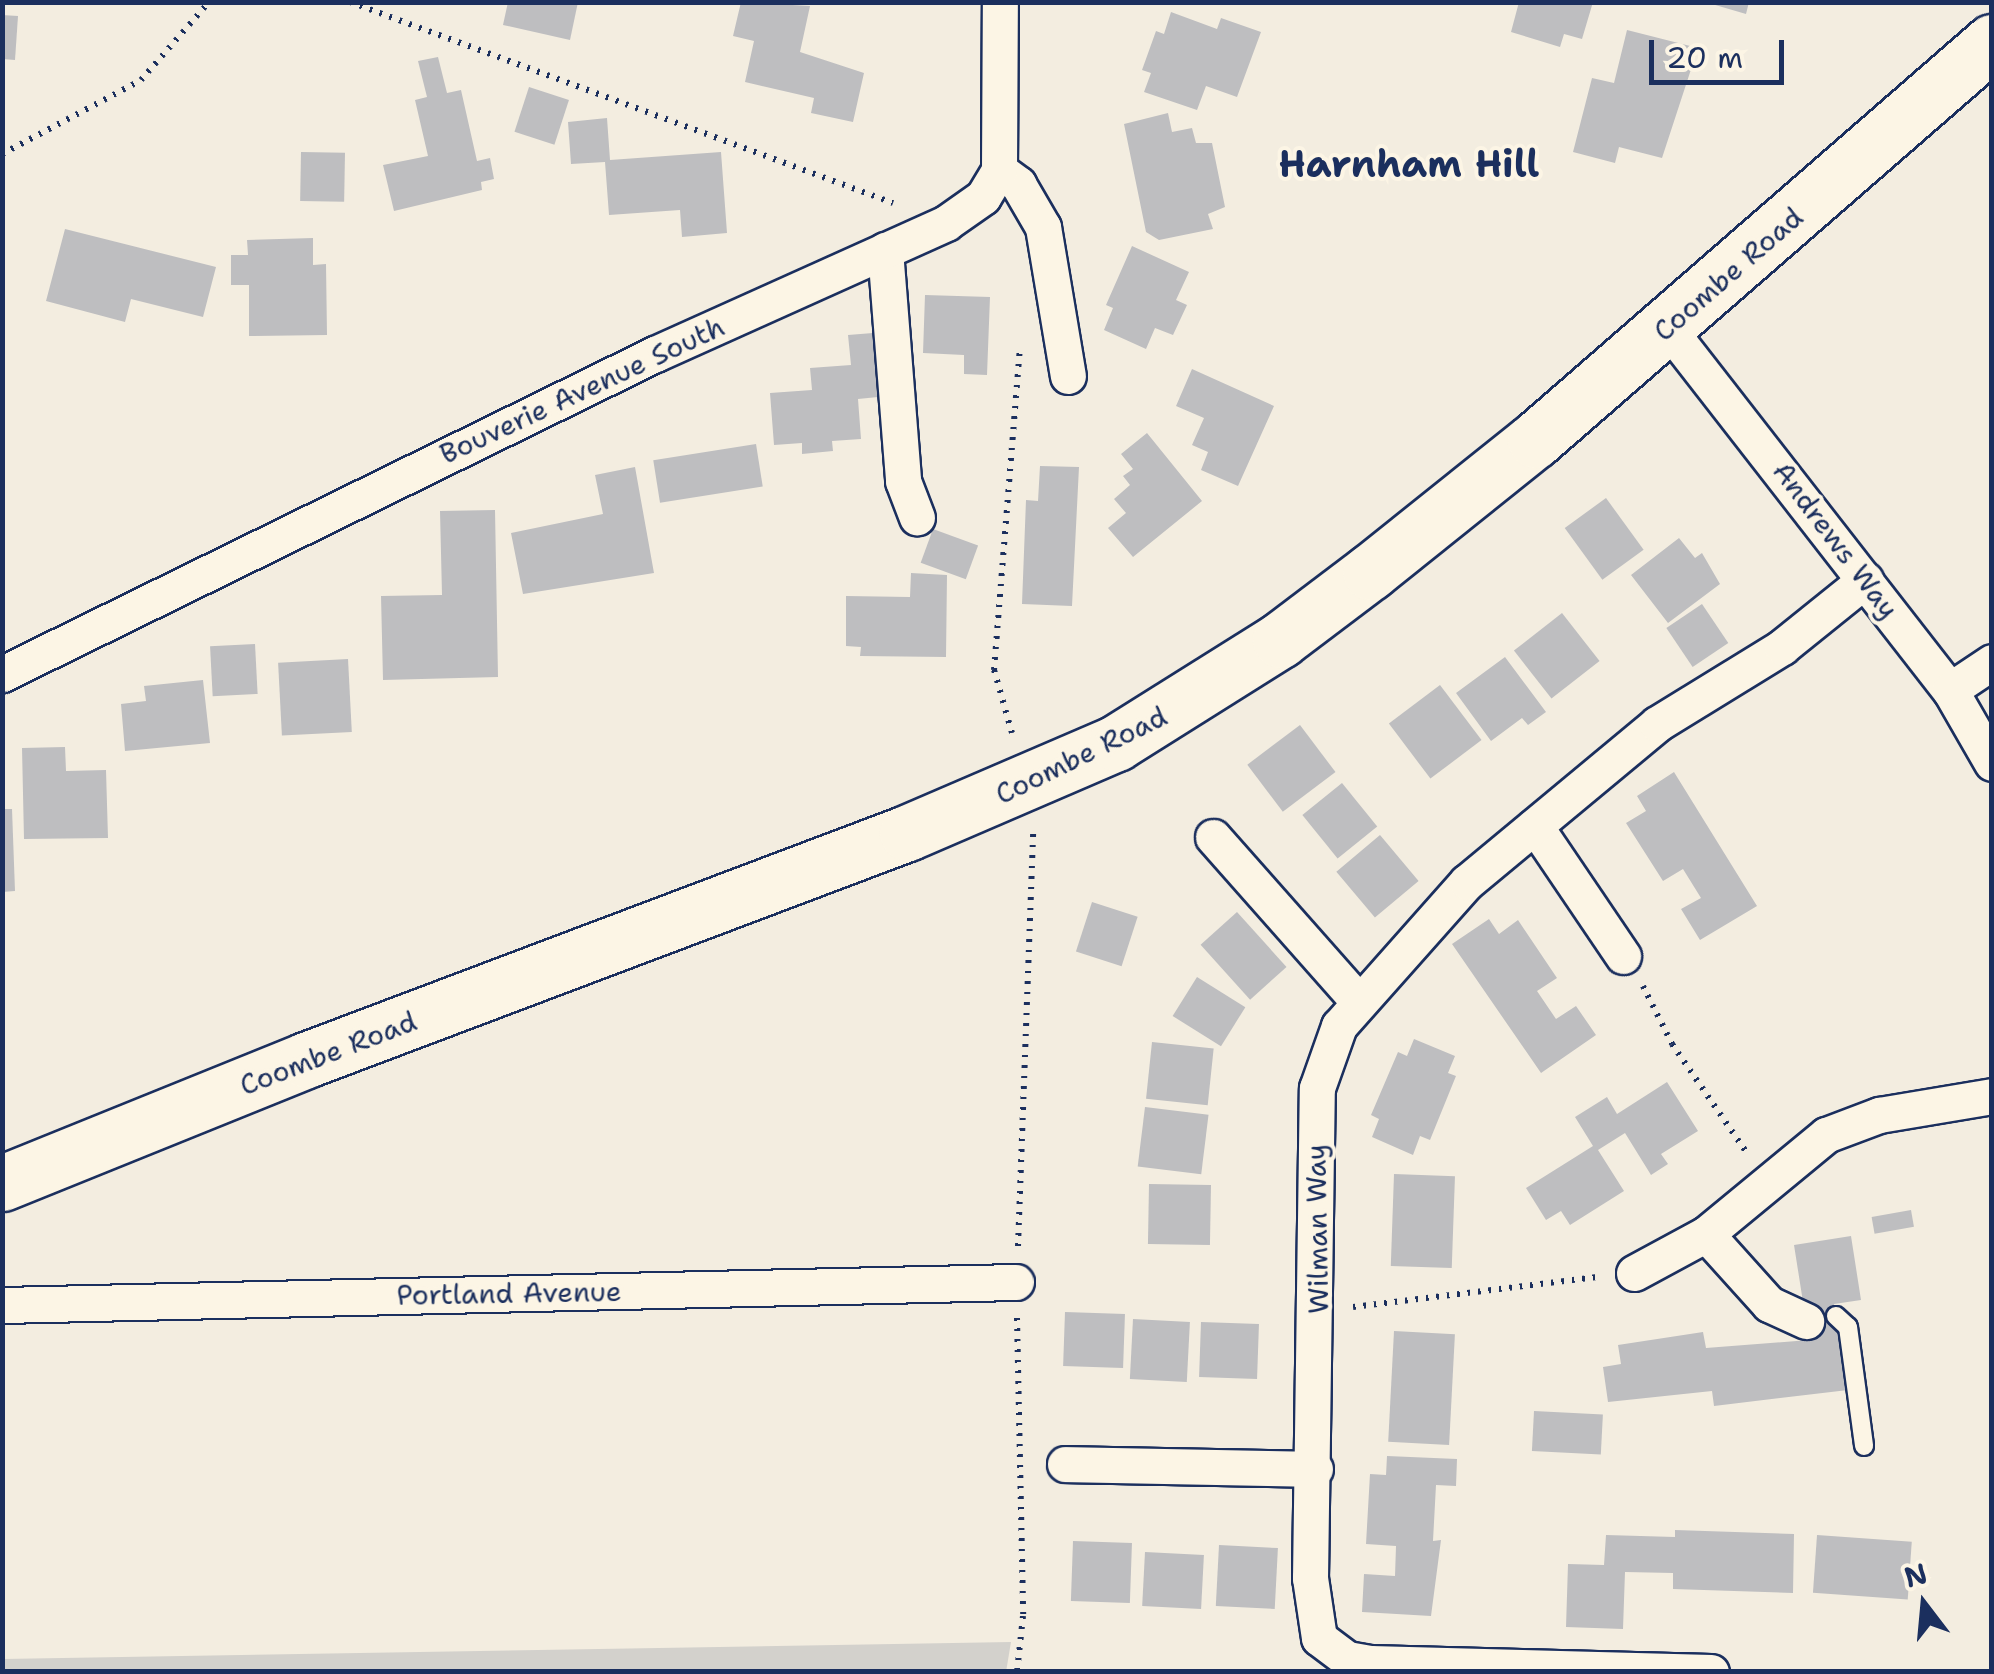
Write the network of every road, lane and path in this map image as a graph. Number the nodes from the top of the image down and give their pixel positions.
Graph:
1 (208, 2) edge
2 (350, 2) edge
3 (1000, 2) edge
4 (1992, 42) edge
5 (2, 154) edge
6 (998, 170) junction
7 (946, 223) junction
8 (885, 250) junction
9 (1667, 327) junction
10 (1020, 333) dead end
11 (1068, 376) dead end
12 (917, 517) dead end
13 (1865, 580) junction
14 (1992, 662) edge
15 (2, 674) edge
16 (1950, 690) junction
17 (1992, 763) edge
18 (1027, 784) junction
19 (1535, 826) junction
20 (1213, 836) dead end
21 (1623, 956) joint
22 (1358, 1001) junction
23 (1992, 1096) edge
24 (1771, 1182) junction
25 (2, 1183) edge
26 (1706, 1234) junction
27 (1634, 1272) joint
28 (1016, 1282) dead end
29 (2, 1305) edge
30 (1319, 1311) junction
31 (1821, 1319) joint
32 (1864, 1446) dead end
33 (1066, 1464) dead end
34 (1315, 1469) junction
35 (1565, 1669) edge
36 (1710, 1672) edge

1 - 5 path
2 - 7 path
3 - 6 street
4 - 9 highway, Coombe Road
6 - 7 street, Bouverie Avenue South
6 - 11 street
7 - 8 street, Bouverie Avenue South
8 - 12 street
8 - 15 street, Bouverie Avenue South
9 - 13 street, Andrews Way
9 - 18 highway, Coombe Road
10 - 18 path
13 - 16 street, Andrews Way
13 - 19 street, Wilman Way
14 - 16 street
16 - 17 street, Andrews Way
18 - 25 highway, Coombe Road
19 - 21 street
19 - 22 street, Wilman Way
20 - 22 street
21 - 24 path
22 - 30 street, Wilman Way
23 - 24 street
24 - 26 street
26 - 27 street
26 - 31 street
27 - 30 path
28 - 29 street, Portland Avenue
30 - 34 street, Wilman Way
31 - 32 lane
33 - 34 street
34 - 35 street, Wilman Way
35 - 36 street, Wilman Way

